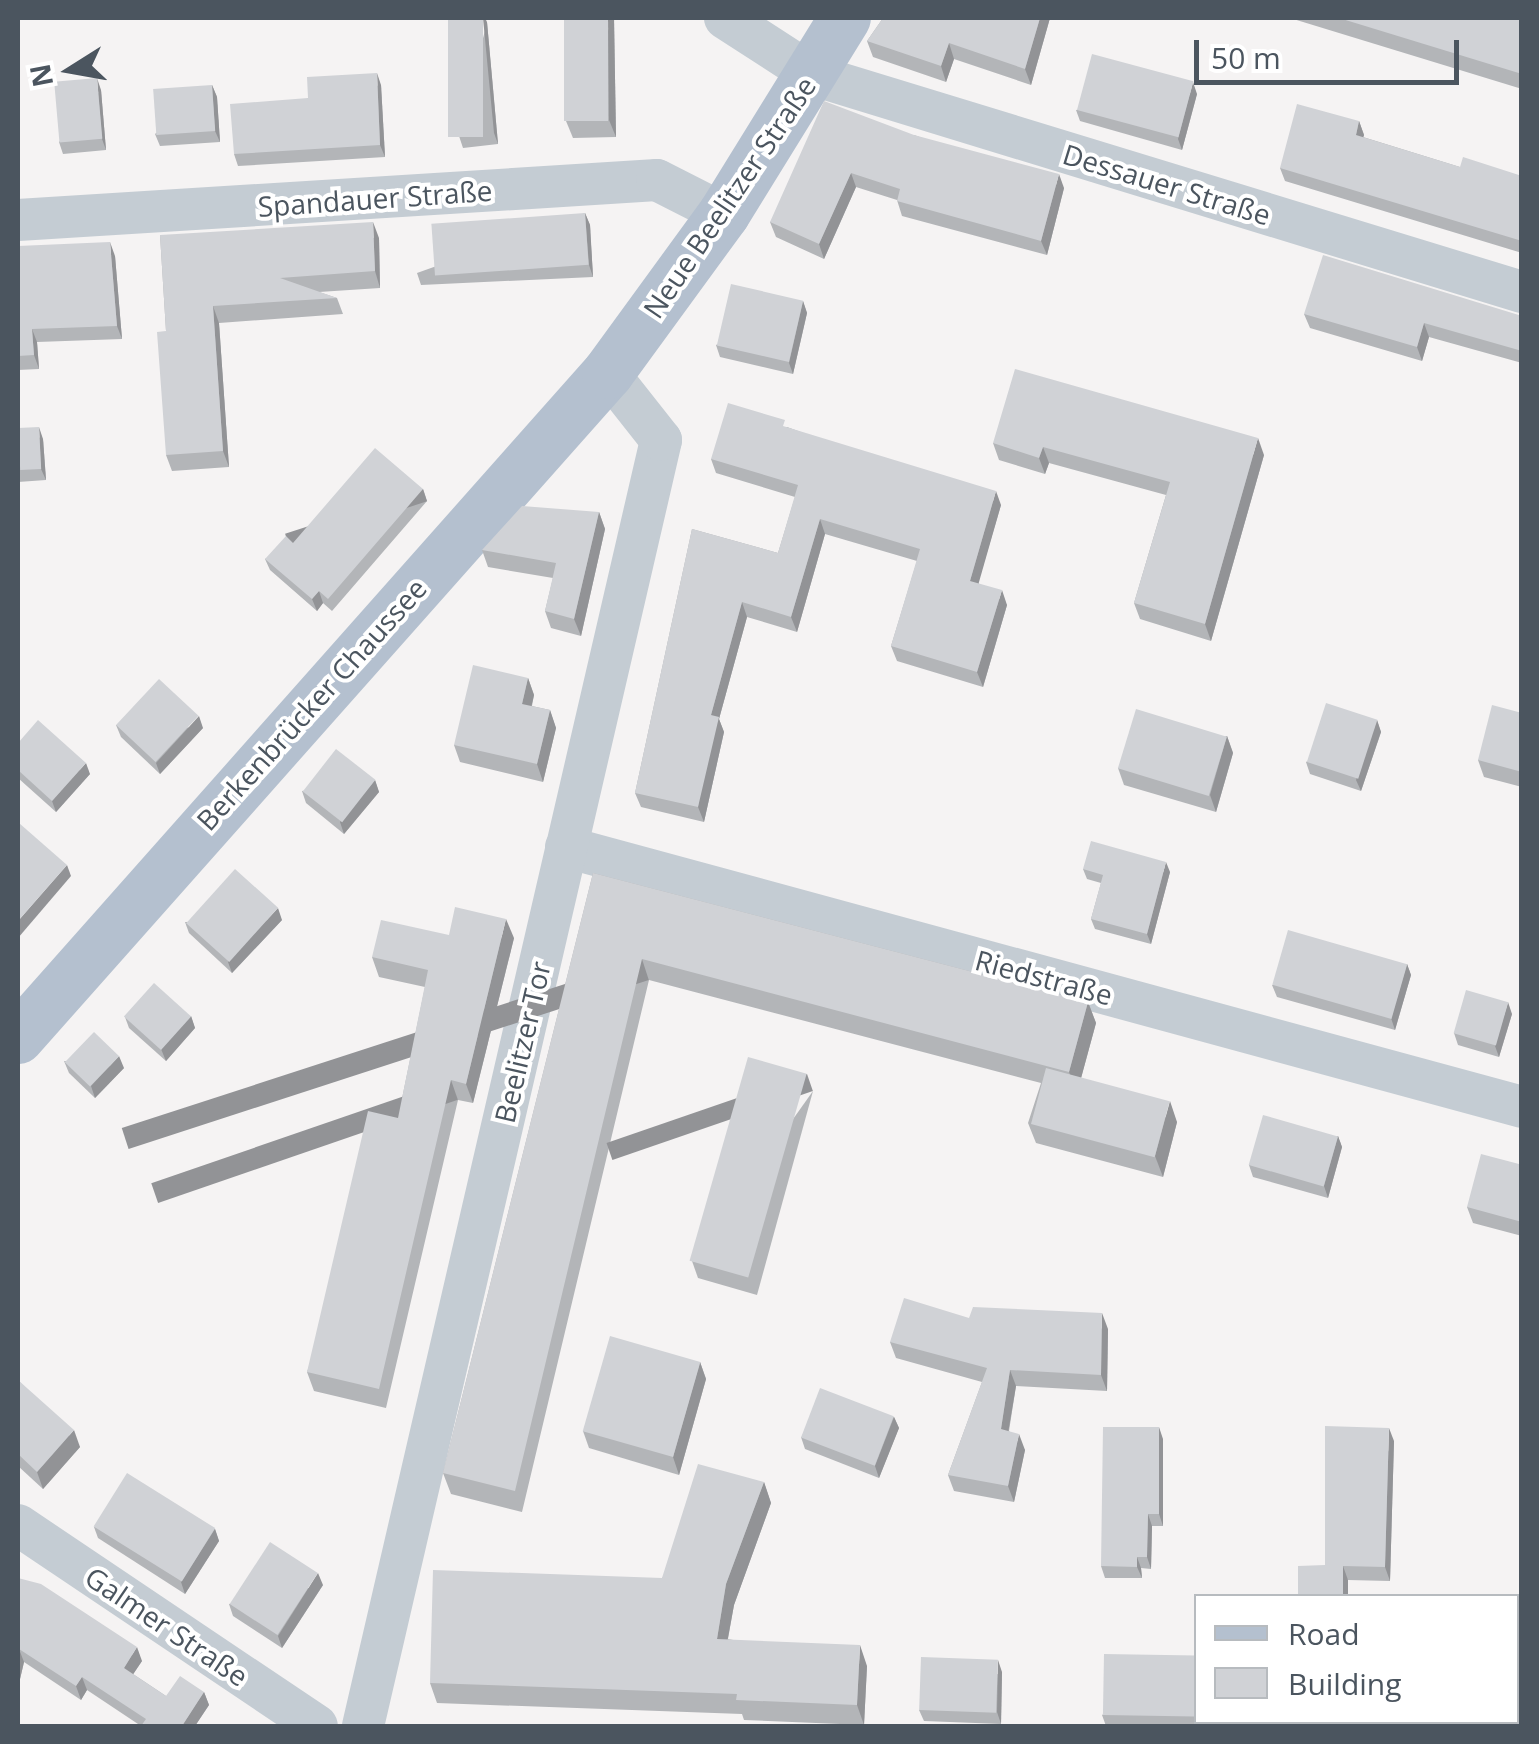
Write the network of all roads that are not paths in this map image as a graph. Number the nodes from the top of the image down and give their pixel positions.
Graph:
1 (725, 18) edge
2 (845, 18) edge
3 (813, 75) junction
4 (724, 214) junction
5 (18, 220) edge
6 (1522, 292) edge
7 (608, 374) junction
8 (566, 847) junction
9 (18, 1038) edge
10 (1522, 1108) edge
11 (18, 1525) edge
12 (317, 1726) edge
13 (363, 1726) edge

1 - 3 street, Dessauer Straße
2 - 3 main road, Neue Beelitzer Straße
3 - 4 main road, Neue Beelitzer Straße
3 - 6 street, Dessauer Straße
4 - 5 street, Spandauer Straße
4 - 7 main road, Neue Beelitzer Straße
7 - 8 street, Beelitzer Tor
7 - 9 main road, Berkenbrücker Chaussee
8 - 10 street, Riedstraße
8 - 13 street, Beelitzer Tor
11 - 12 street, Galmer Straße

